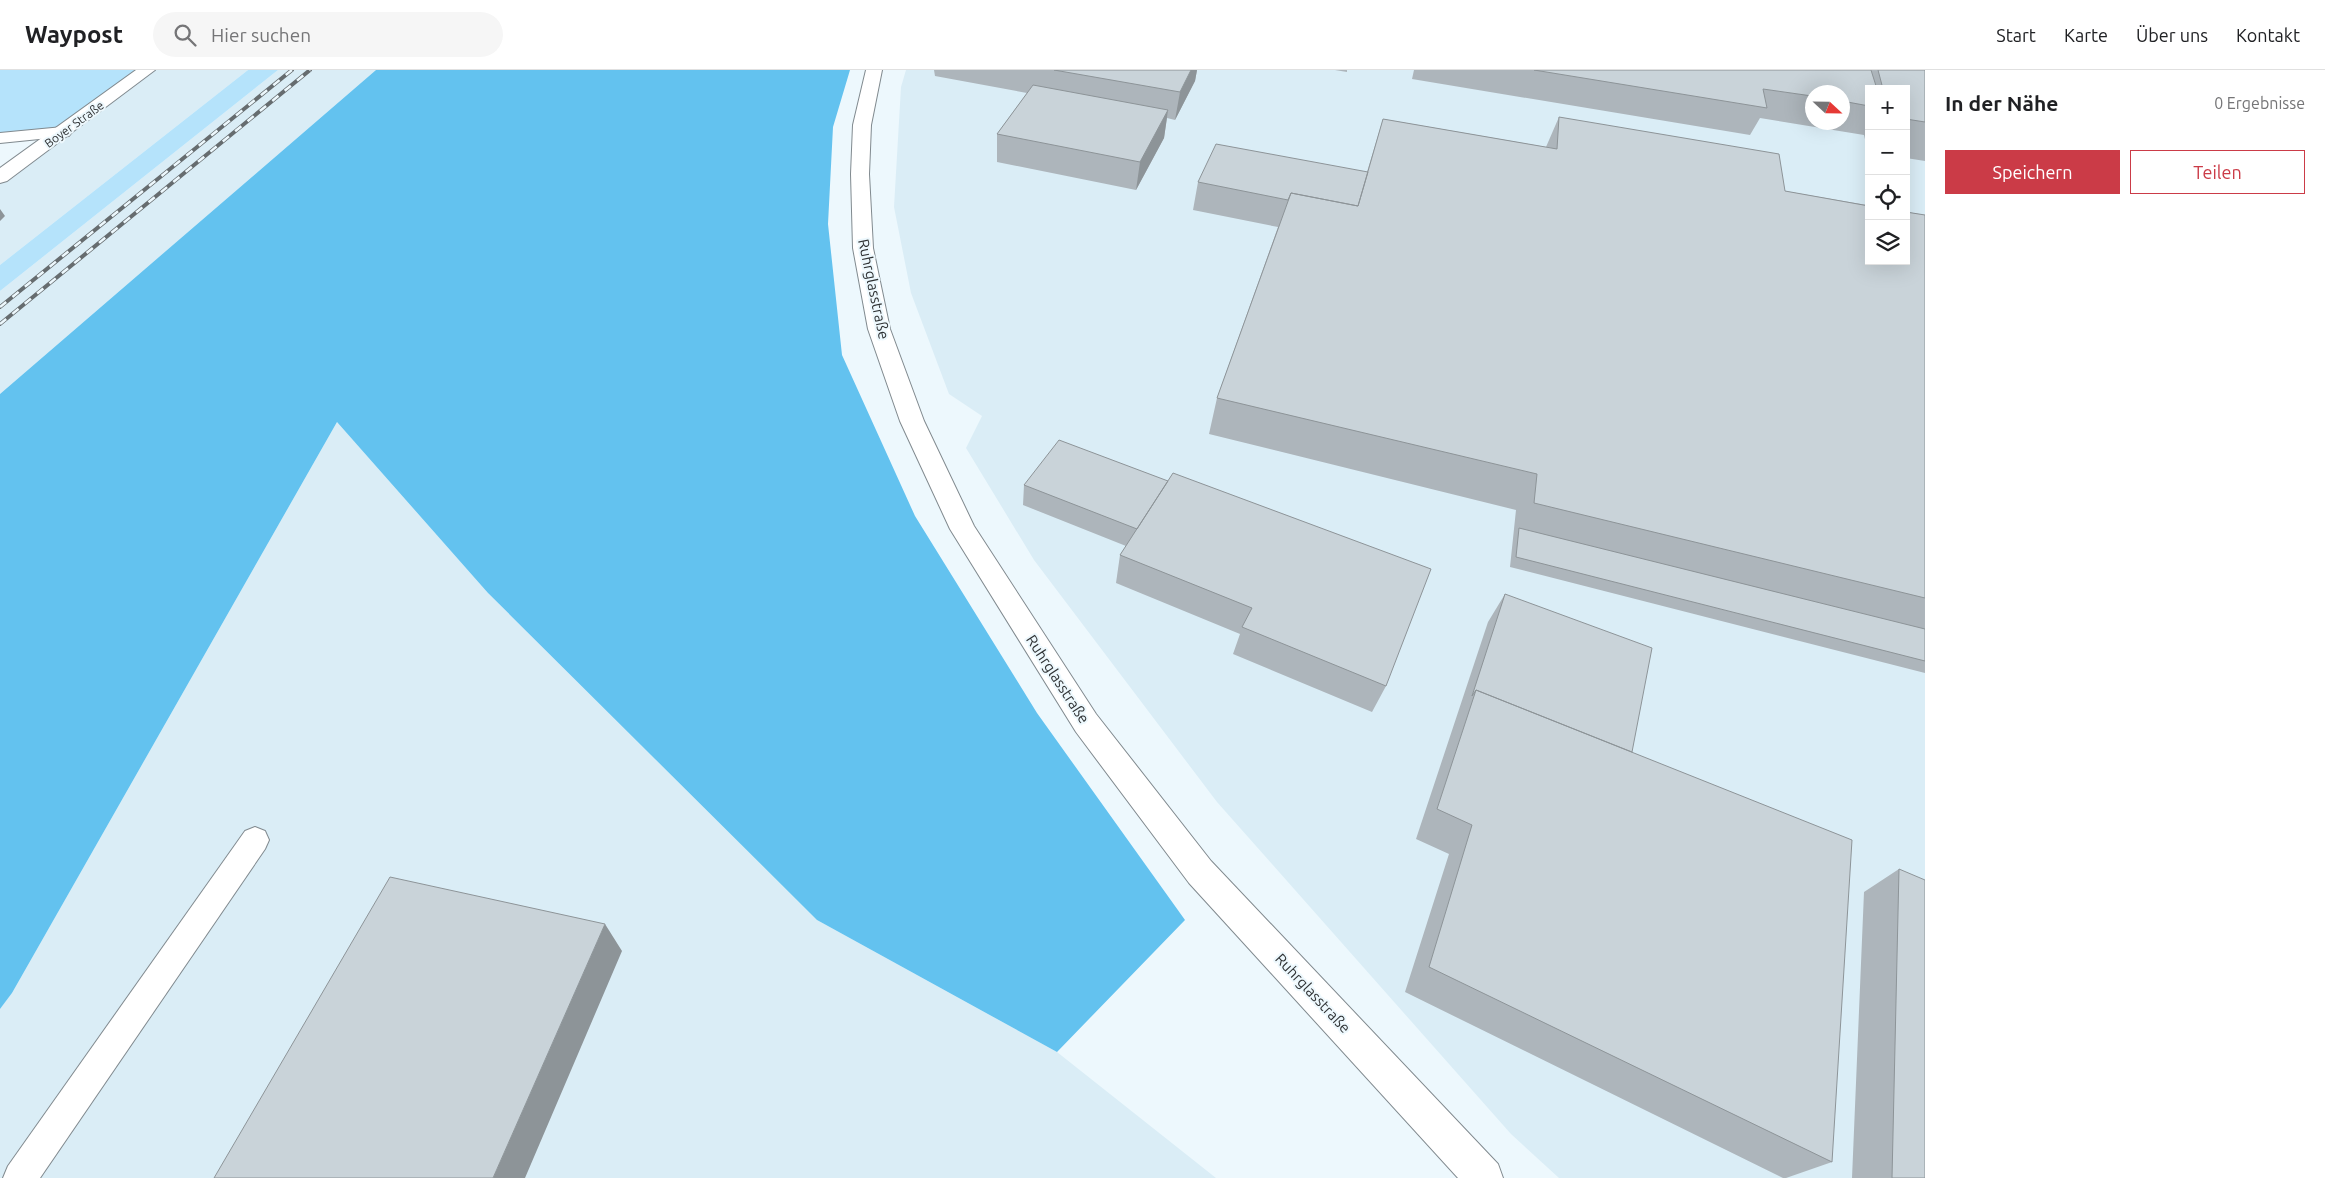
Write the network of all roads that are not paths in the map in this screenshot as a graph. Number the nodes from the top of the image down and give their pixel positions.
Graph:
1 (147, 70) edge
2 (874, 70) edge
3 (63, 132) junction
4 (0, 138) edge
5 (0, 177) edge
6 (255, 840) dead end
7 (20, 1178) edge
8 (1484, 1178) edge

1 - 3 street, Boyer Straße
2 - 8 street, Ruhrglasstraße
3 - 4 street
3 - 5 street, Boyer Straße
6 - 7 lane

